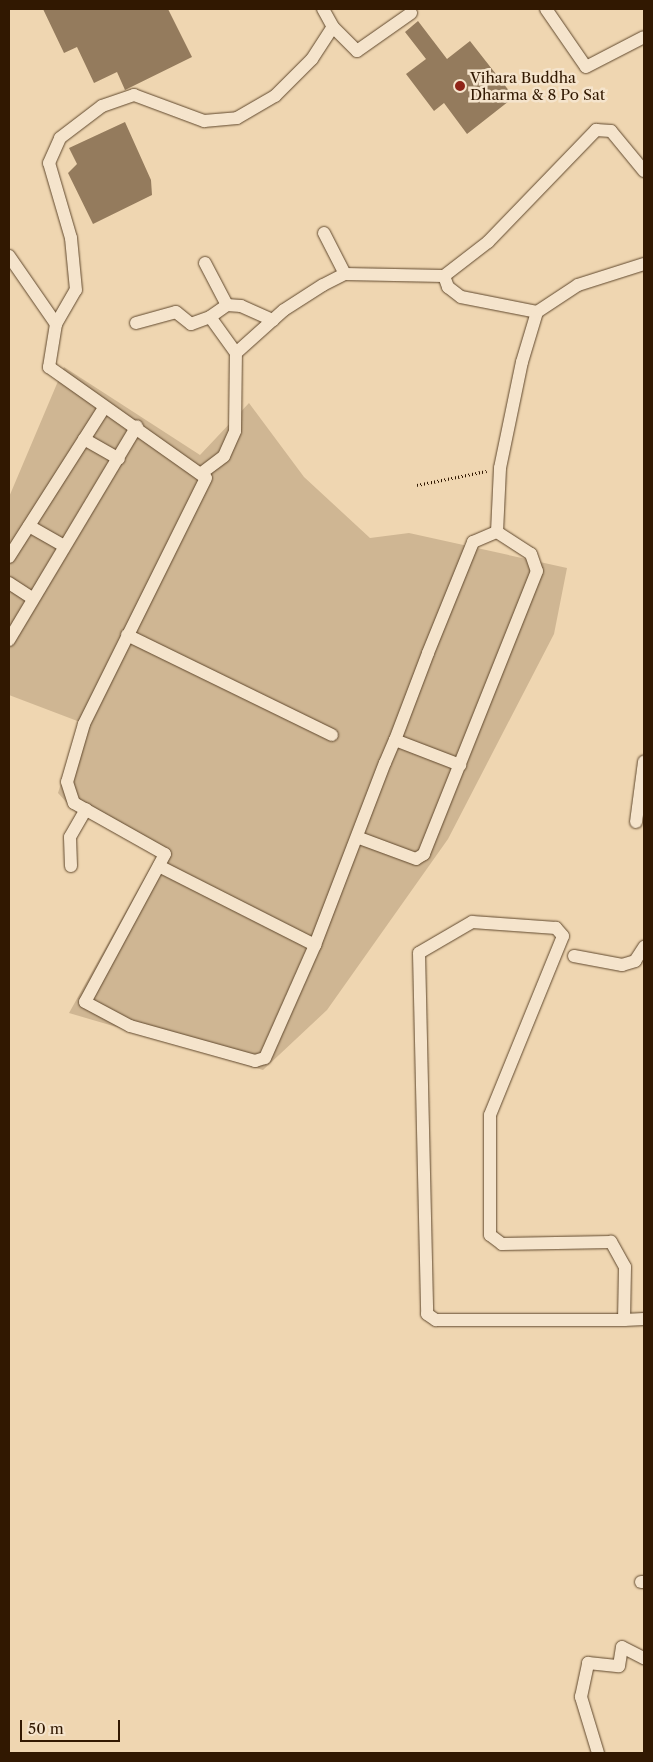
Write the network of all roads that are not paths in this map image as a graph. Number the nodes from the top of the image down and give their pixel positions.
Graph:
1 (323, 9) edge
2 (546, 9) edge
3 (411, 13) dead end
4 (333, 27) junction
5 (644, 38) edge
6 (644, 171) edge
7 (324, 233) dead end
8 (9, 256) edge
9 (205, 263) dead end
10 (644, 264) edge
11 (345, 274) junction
12 (444, 276) junction
13 (227, 305) junction
14 (537, 312) junction
15 (210, 316) junction
16 (273, 320) junction
17 (136, 323) dead end
18 (56, 324) junction
19 (236, 353) junction
20 (104, 408) junction
21 (138, 426) junction
22 (84, 439) junction
23 (119, 459) junction
24 (203, 472) junction
25 (29, 526) junction
26 (497, 532) junction
27 (64, 546) junction
28 (9, 558) edge
29 (9, 583) edge
30 (32, 598) junction
31 (127, 635) junction
32 (9, 640) edge
33 (332, 735) dead end
34 (395, 740) junction
35 (644, 762) edge
36 (460, 764) junction
37 (86, 809) junction
38 (636, 822) dead end
39 (357, 837) junction
40 (71, 866) dead end
41 (159, 866) junction
42 (315, 945) junction
43 (644, 946) edge
44 (574, 956) dead end
45 (644, 1319) edge
46 (624, 1320) junction
47 (644, 1658) edge
48 (598, 1753) edge

1 - 4 street
2 - 5 street
3 - 4 street
4 - 18 street
6 - 12 street
7 - 11 street
8 - 18 street
9 - 13 street
10 - 14 street
11 - 12 street
11 - 16 street
12 - 14 street
13 - 15 street
13 - 16 street
14 - 26 street
15 - 17 street
15 - 19 street
16 - 19 street
18 - 20 street
19 - 24 street
20 - 21 street
20 - 22 street
21 - 23 street
21 - 24 street
22 - 23 street
22 - 25 street
23 - 27 street
24 - 31 street
25 - 27 street
25 - 28 street
26 - 34 street
26 - 36 street
27 - 30 street
29 - 30 street
30 - 32 street
31 - 33 street
31 - 37 street
34 - 36 street
34 - 39 street
35 - 38 street
36 - 39 street
37 - 40 street
37 - 41 street
39 - 42 street
41 - 42 street
41 - 42 street
43 - 44 street
45 - 46 street
46 - 46 street
47 - 48 street

